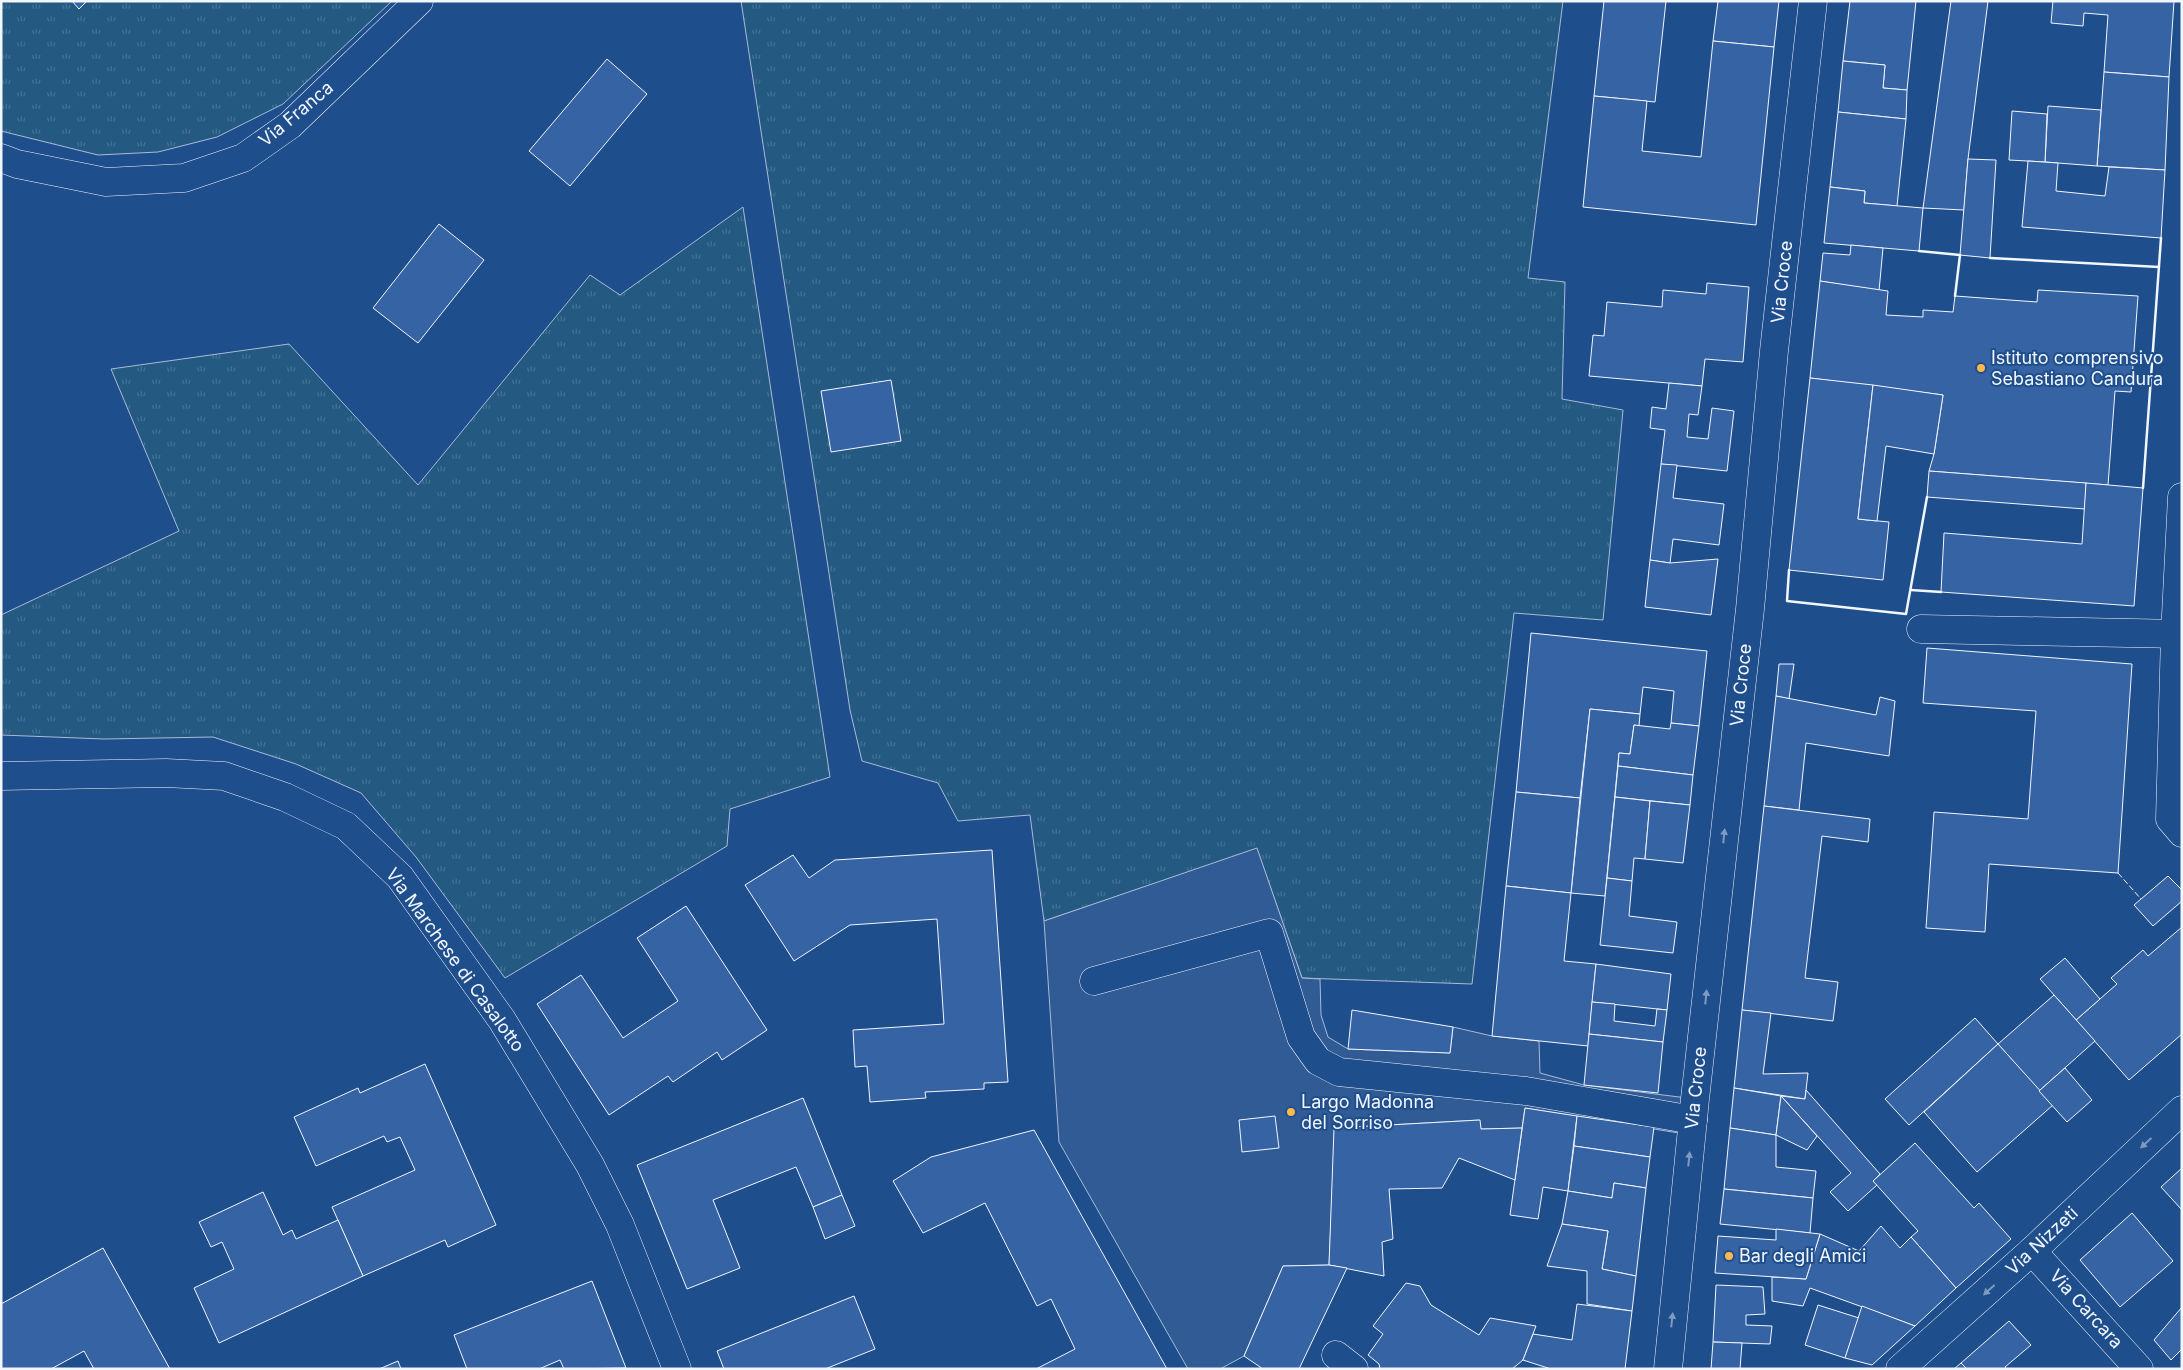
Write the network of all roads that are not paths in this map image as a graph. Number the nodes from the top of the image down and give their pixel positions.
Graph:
1 (419, 1) edge
2 (1813, 1) edge
3 (1, 158) edge
4 (2182, 496) edge
5 (1921, 629) dead end
6 (2178, 635) edge
7 (1, 776) edge
8 (2182, 833) edge
9 (1094, 981) dead end
10 (2182, 1110) edge
11 (1693, 1120) junction
12 (2032, 1251) junction
13 (677, 1369) edge
14 (1668, 1369) edge
15 (1900, 1369) edge
16 (2139, 1369) edge

1 - 3 street, Via Franca
11 -> 2 street, Via Croce
4 - 6 street
5 - 6 street
6 - 8 street
7 - 13 street, Via Marchese di Casalotto
9 - 11 street
10 -> 12 street, Via Nizzeti
14 -> 11 street, Via Croce
12 -> 15 street, Via Nizzeti
12 - 16 street, Via Carcara

